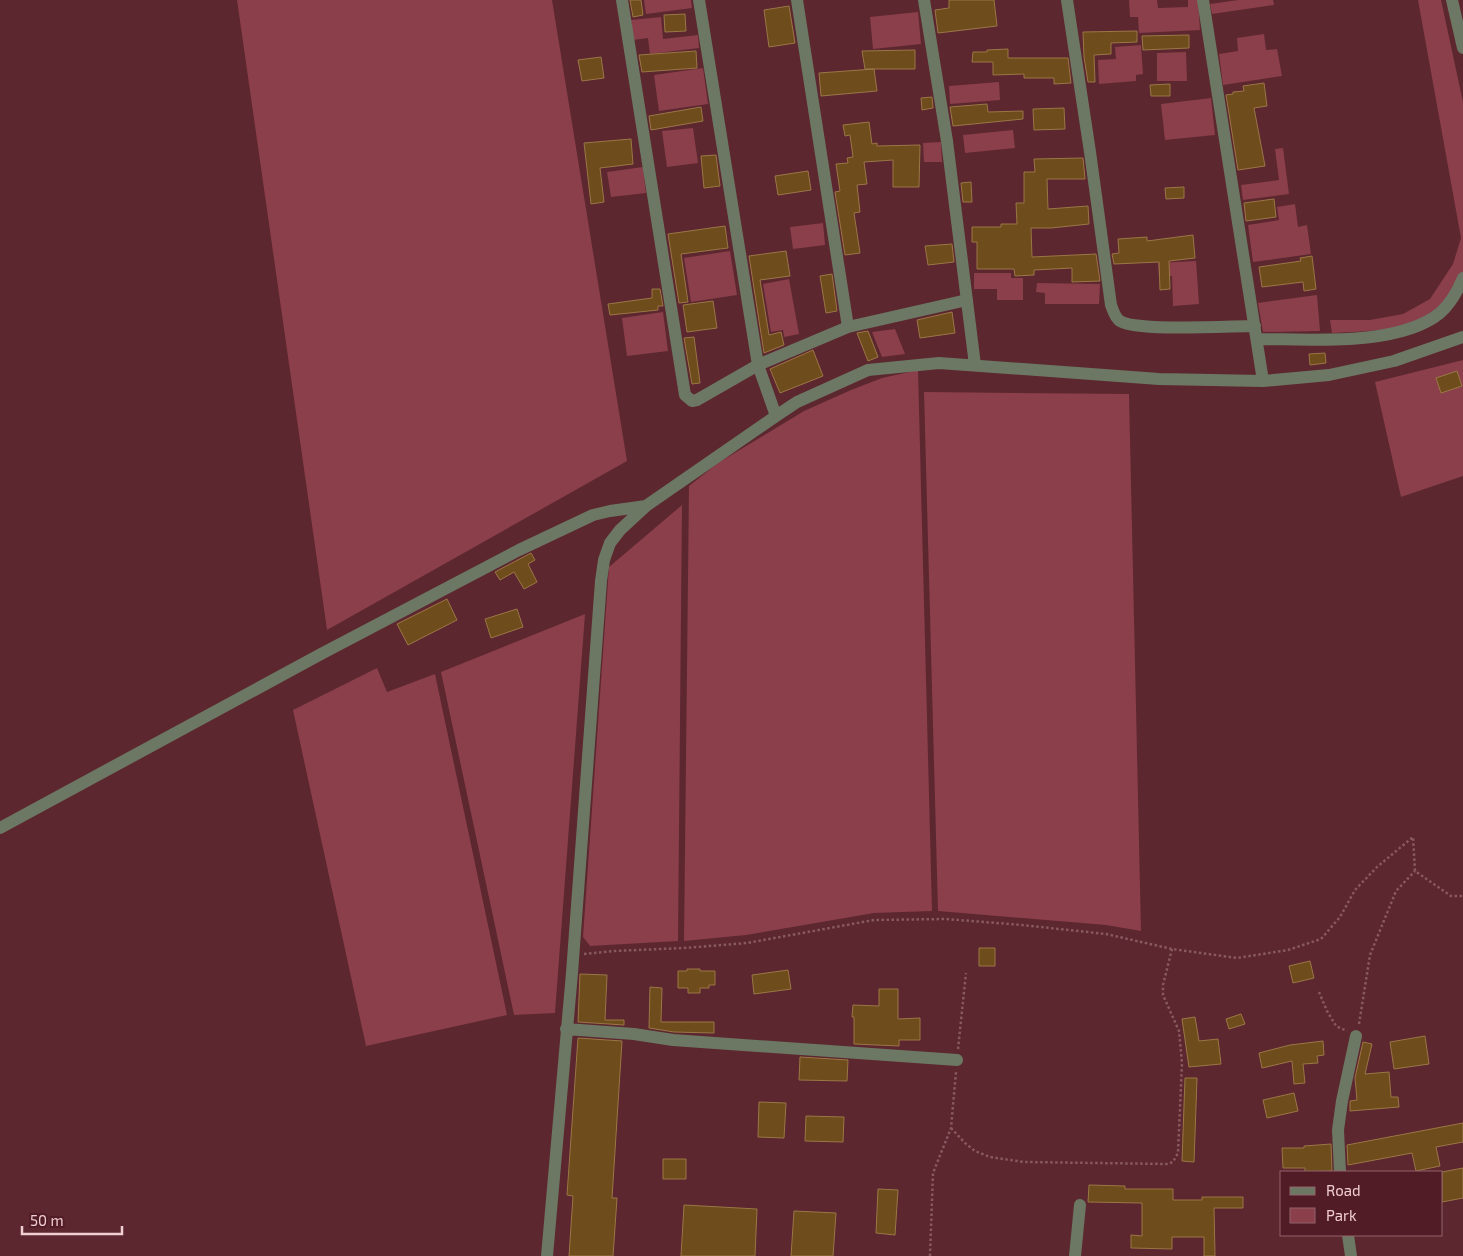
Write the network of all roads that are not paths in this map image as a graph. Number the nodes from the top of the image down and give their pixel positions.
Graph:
1 (622, 0) edge
2 (699, 0) edge
3 (797, 0) edge
4 (924, 0) edge
5 (1067, 0) edge
6 (1202, 0) edge
7 (1452, 0) edge
8 (1463, 48) edge
9 (1463, 278) edge
10 (967, 300) junction
11 (848, 327) junction
12 (1256, 332) junction
13 (1463, 337) edge
14 (976, 365) junction
15 (758, 366) junction
16 (1263, 381) junction
17 (776, 416) junction
18 (646, 506) junction
19 (0, 828) edge
20 (566, 1029) junction
21 (1356, 1036) road end
22 (957, 1060) road end
23 (1340, 1171) edge
24 (1080, 1204) dead end
25 (1348, 1236) edge
26 (547, 1256) edge
27 (1075, 1256) edge
28 (1351, 1256) edge

1 - 15 street
2 - 15 street
3 - 11 street
4 - 10 street
5 - 12 street
6 - 12 street
7 - 8 street
9 - 12 street
10 - 11 street
10 - 14 street
11 - 15 street
12 - 16 street
13 - 16 street
14 - 16 street
14 - 17 street
15 - 17 street
17 - 18 street
18 - 19 street
18 - 20 street
20 - 22 street
20 - 26 street
21 - 23 street
24 - 27 street
25 - 28 street

